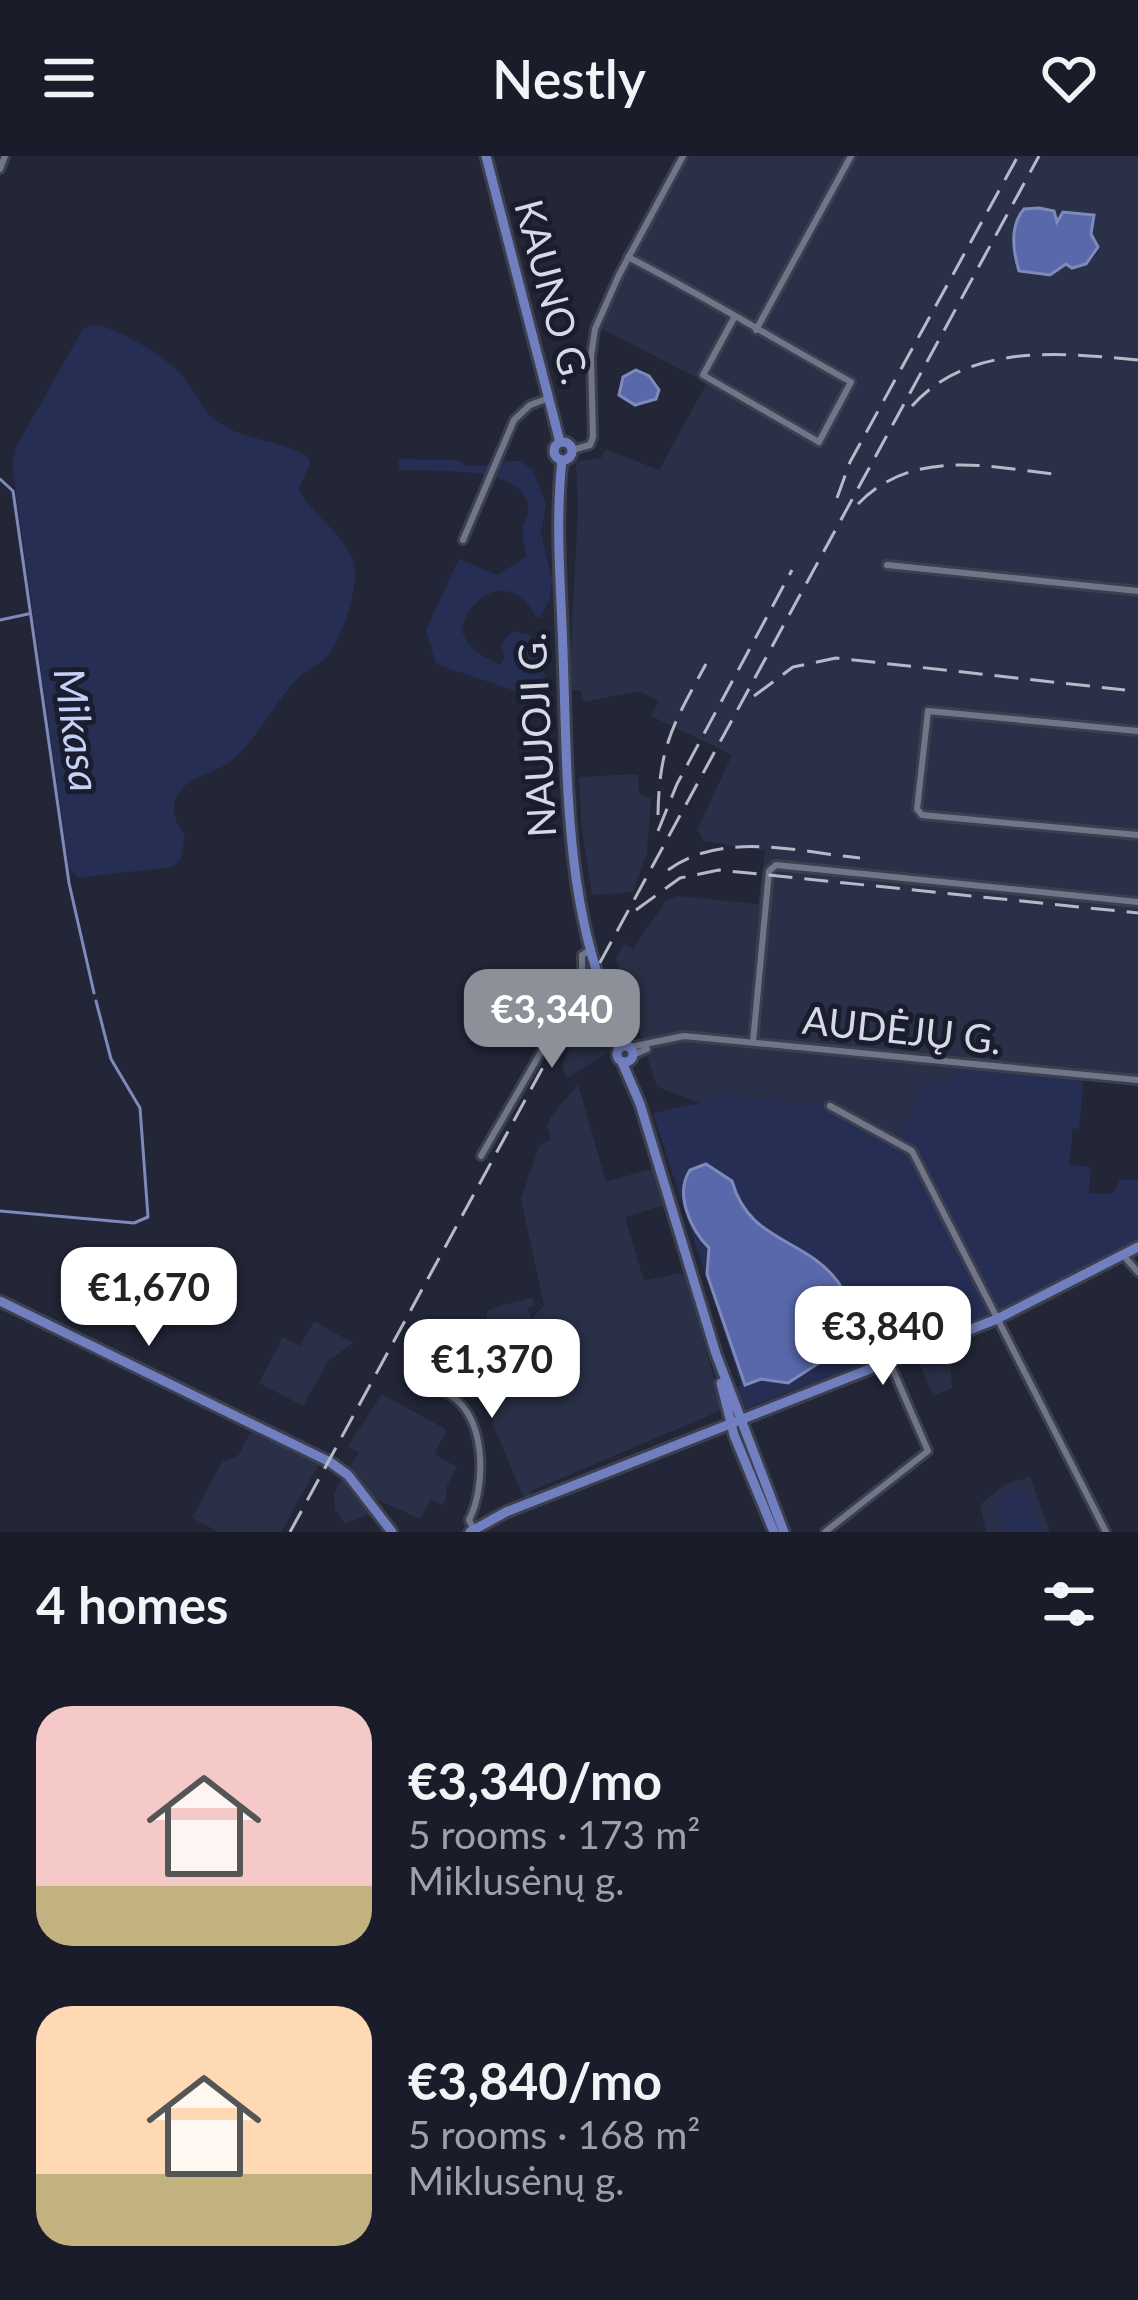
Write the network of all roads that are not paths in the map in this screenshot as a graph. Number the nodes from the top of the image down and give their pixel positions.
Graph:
1 (5, 156) edge
2 (486, 156) edge
3 (683, 156) edge
4 (851, 156) edge
5 (0, 170) edge
6 (628, 257) junction
7 (735, 316) junction
8 (756, 330) junction
9 (549, 398) junction
10 (560, 442) junction
11 (572, 449) junction
12 (562, 460) junction
13 (463, 540) dead end
14 (887, 565) dead end
15 (1138, 591) edge
16 (1138, 731) edge
17 (1138, 835) edge
18 (1138, 902) edge
19 (592, 949) junction
20 (753, 1042) junction
21 (627, 1053) junction
22 (1138, 1080) edge
23 (830, 1106) dead end
24 (481, 1156) dead end
25 (1138, 1247) edge
26 (1123, 1255) junction
27 (1138, 1272) edge
28 (0, 1301) edge
29 (997, 1319) junction
30 (889, 1361) junction
31 (409, 1373) dead end
32 (735, 1422) junction
33 (472, 1531) edge
34 (392, 1532) edge
35 (774, 1532) edge
36 (784, 1532) edge
37 (825, 1532) edge
38 (1106, 1532) edge

1 - 5 street
2 - 9 main road, KAUNO G.
3 - 6 street
4 - 8 street
6 - 7 street
6 - 11 street
7 - 8 street
7 - 8 street
9 - 10 main road, KAUNO G.
9 - 13 street
10 - 11 main road
10 - 12 main road
11 - 12 main road
12 - 19 main road, NAUJOJI G.
14 - 15 street
16 - 17 street
18 - 20 street
19 - 21 main road, NAUJOJI G.
19 - 24 street
20 - 21 street, AUDĖJŲ G.
20 - 22 street, AUDĖJŲ G.
21 - 32 main road, NAUJOJI G.
23 - 29 street
25 - 26 main road
26 - 27 street
26 - 29 main road
28 - 34 main road
29 - 30 main road
29 - 38 street
30 - 32 main road
30 - 37 street
31 - 33 street
32 - 33 main road
32 - 35 main road, NAUJOJI G.
32 - 36 main road, NAUJOJI G.

